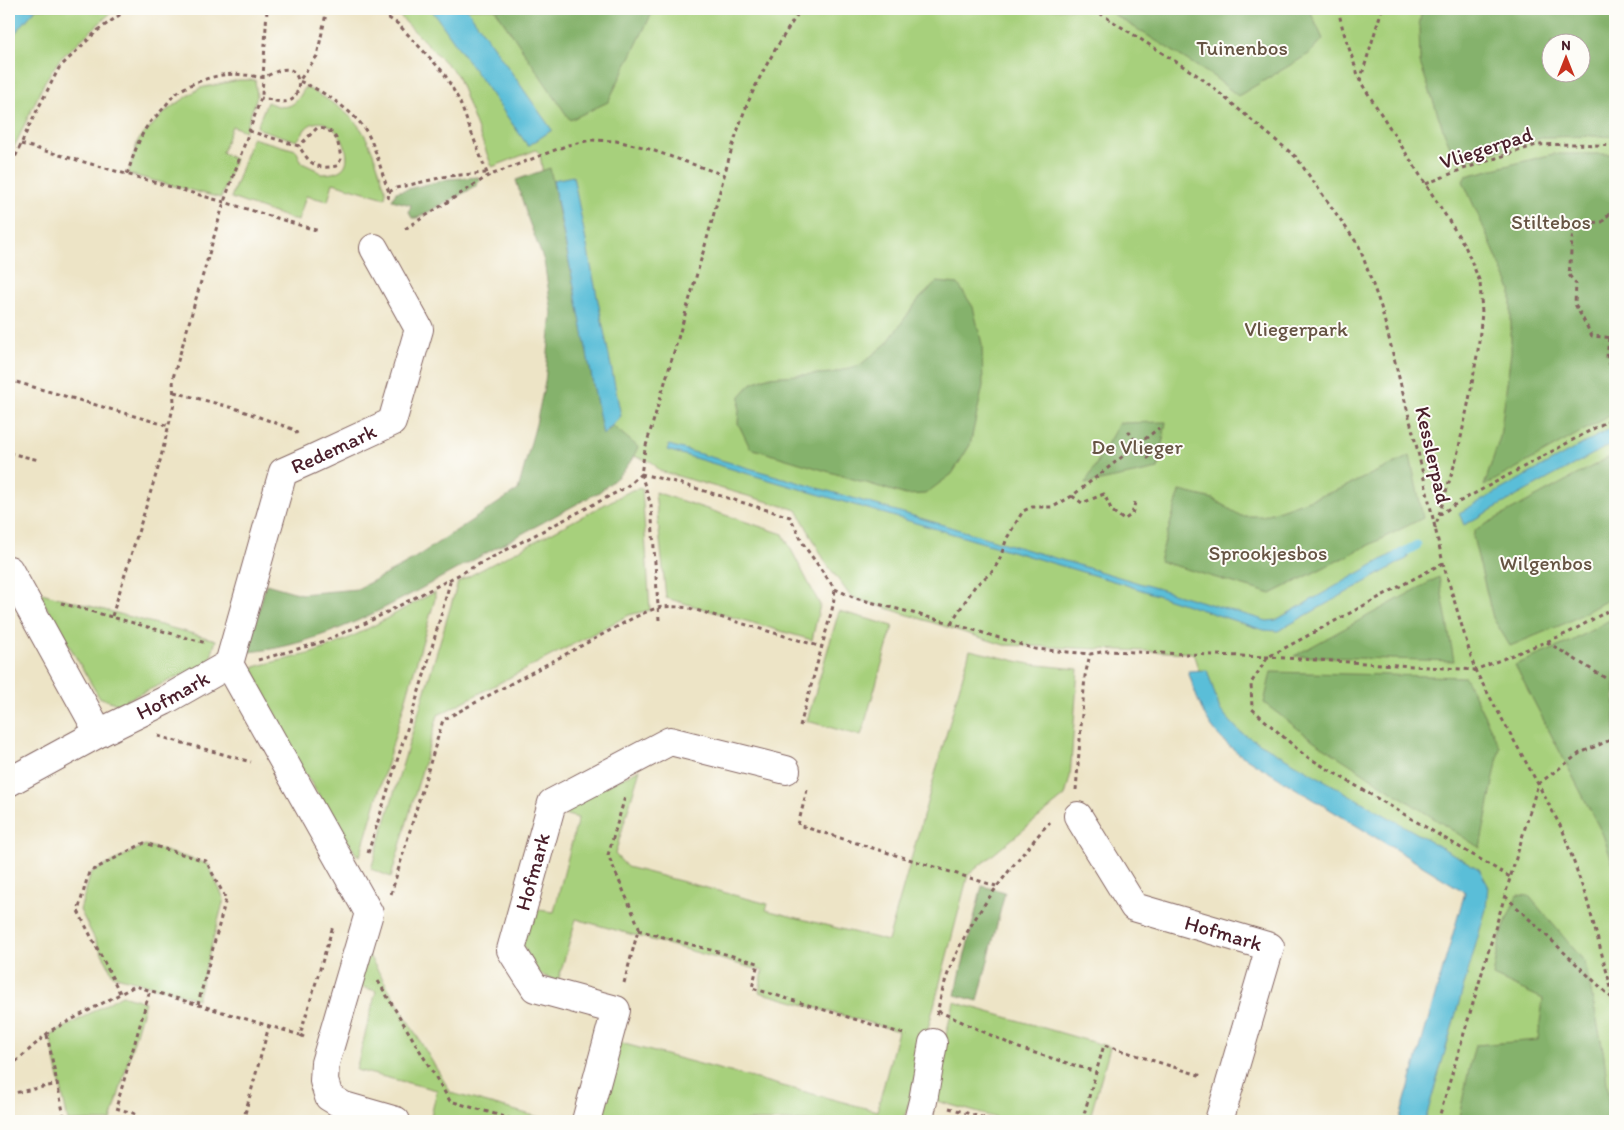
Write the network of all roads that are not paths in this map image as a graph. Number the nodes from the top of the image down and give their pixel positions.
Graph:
1 (374, 248) dead end
2 (15, 581) edge
3 (231, 659) junction
4 (108, 729) junction
5 (797, 777) road end
6 (9, 782) edge
7 (1065, 818) road end
8 (933, 1044) road end
9 (921, 1111) edge
10 (396, 1121) edge
11 (586, 1121) edge
12 (1219, 1121) edge

1 - 3 street, Redemark
2 - 4 street
3 - 4 street, Hofmark
3 - 10 street, Hofmark
4 - 6 street, Hofmark
5 - 11 street, Hofmark
7 - 12 street, Hofmark
8 - 9 street

